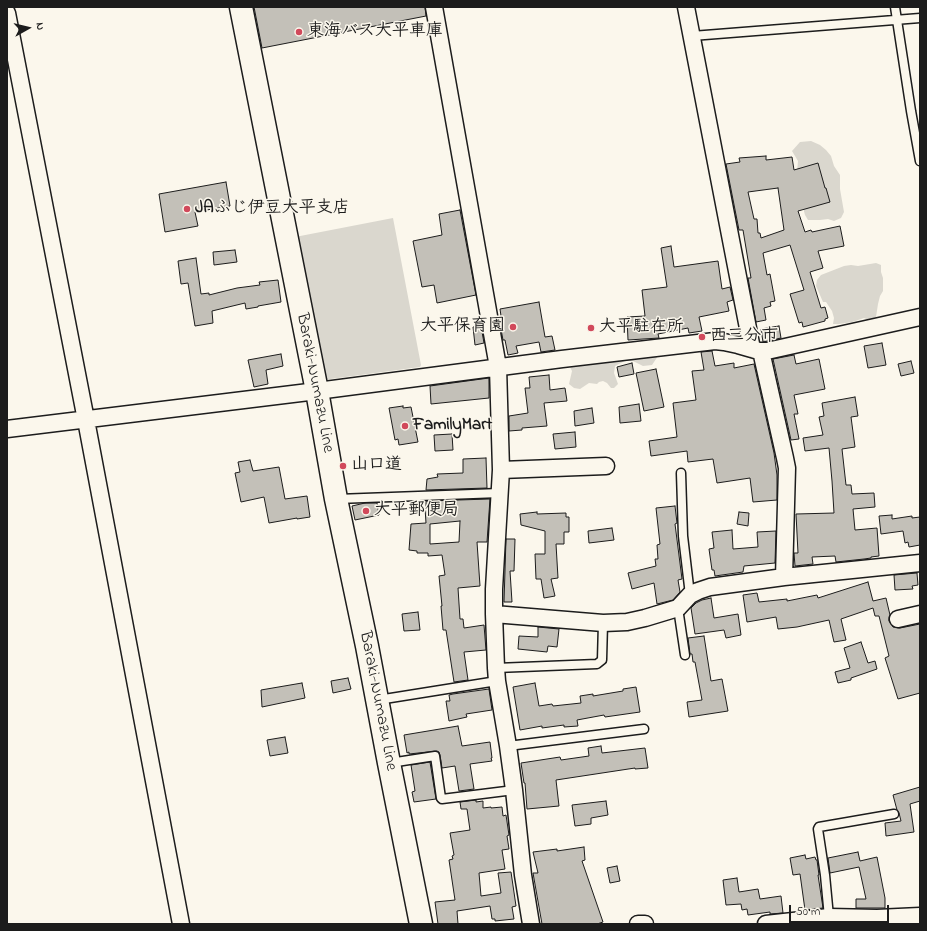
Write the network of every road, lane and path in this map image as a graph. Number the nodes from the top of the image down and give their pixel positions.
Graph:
1 (241, 7) edge
2 (434, 7) edge
3 (686, 7) edge
4 (896, 7) edge
5 (7, 13) edge
6 (920, 18) edge
7 (897, 20) junction
8 (692, 36) junction
9 (920, 161) edge
10 (920, 317) edge
11 (756, 350) junction
12 (498, 367) junction
13 (317, 391) junction
14 (86, 420) junction
15 (7, 429) edge
16 (606, 466) dead end
17 (501, 470) junction
18 (680, 473) dead end
19 (500, 493) junction
20 (336, 499) junction
21 (920, 563) edge
22 (784, 577) junction
23 (690, 595) junction
24 (678, 608) junction
25 (494, 614) junction
26 (920, 614) edge
27 (898, 619) dead end
28 (602, 623) junction
29 (685, 655) dead end
30 (497, 674) junction
31 (377, 701) junction
32 (644, 729) dead end
33 (508, 746) junction
34 (389, 763) junction
35 (514, 790) junction
36 (894, 814) dead end
37 (829, 916) junction
38 (920, 916) edge
39 (810, 922) edge
40 (182, 924) edge
41 (421, 924) edge
42 (531, 924) edge
43 (638, 924) edge
44 (645, 924) edge
45 (766, 924) edge

1 - 13 main road, Baraki-Numazu Line
2 - 12 street
3 - 8 street
4 - 7 lane
5 - 14 street
6 - 7 lane
7 - 8 lane
7 - 9 lane
8 - 11 street
10 - 11 street
11 - 12 street
11 - 22 street
12 - 13 street
12 - 17 street
13 - 14 street
13 - 20 main road, Baraki-Numazu Line
14 - 15 street
14 - 40 street
16 - 17 street
17 - 19 street
18 - 23 lane
19 - 20 lane
19 - 25 street
20 - 31 main road, Baraki-Numazu Line
21 - 22 street
22 - 23 street
23 - 24 street
24 - 28 street
24 - 29 lane
25 - 28 street
25 - 30 street
26 - 27 street
28 - 30 lane
30 - 31 lane
30 - 33 street
31 - 34 main road, Baraki-Numazu Line
32 - 33 lane
33 - 35 street
34 - 35 lane
34 - 41 main road, Baraki-Numazu Line
35 - 42 street
36 - 37 lane
37 - 38 street
37 - 39 street
39 - 45 street
43 - 44 street

